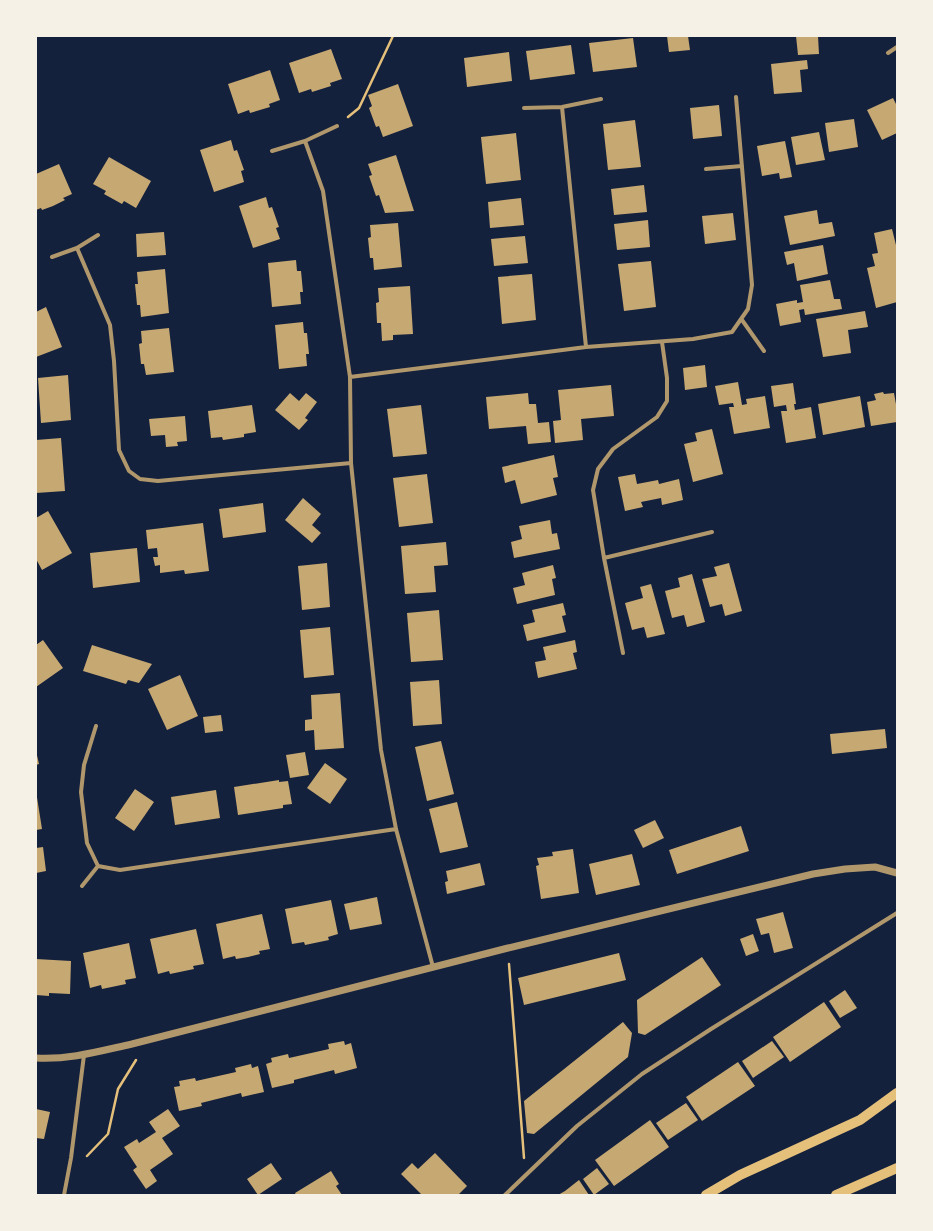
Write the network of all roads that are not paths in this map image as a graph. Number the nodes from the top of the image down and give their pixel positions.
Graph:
1 (897, 47) edge
2 (888, 53) dead end
3 (736, 97) dead end
4 (601, 99) dead end
5 (562, 107) junction
6 (524, 108) dead end
7 (337, 126) road end
8 (305, 141) junction
9 (272, 151) dead end
10 (742, 166) junction
11 (706, 169) dead end
12 (98, 235) dead end
13 (77, 248) junction
14 (52, 257) dead end
15 (742, 320) junction
16 (662, 342) junction
17 (586, 347) junction
18 (764, 350) dead end
19 (350, 377) junction
20 (351, 463) junction
21 (712, 532) dead end
22 (604, 558) junction
23 (623, 653) dead end
24 (96, 726) dead end
25 (396, 829) junction
26 (98, 866) junction
27 (897, 872) edge
28 (82, 886) dead end
29 (897, 913) edge
30 (433, 967) junction
31 (84, 1055) junction
32 (36, 1058) edge
33 (897, 1093) edge
34 (897, 1168) edge
35 (64, 1195) edge
36 (505, 1195) edge
37 (706, 1195) edge
38 (836, 1195) edge

1 - 2 street
3 - 10 street
4 - 5 street
5 - 6 street
5 - 17 street
7 - 8 street
8 - 9 street
8 - 19 street
10 - 11 street
10 - 15 street
12 - 13 street
13 - 14 street
13 - 20 street
15 - 16 street
15 - 18 street
16 - 17 street
16 - 22 street
17 - 19 street
19 - 20 street
20 - 25 street
21 - 22 street
22 - 23 street
24 - 26 street
25 - 26 street
25 - 30 street
26 - 28 street
27 - 30 street
29 - 36 street
30 - 31 street
31 - 32 street
31 - 35 street
33 - 37 main road
34 - 38 main road

